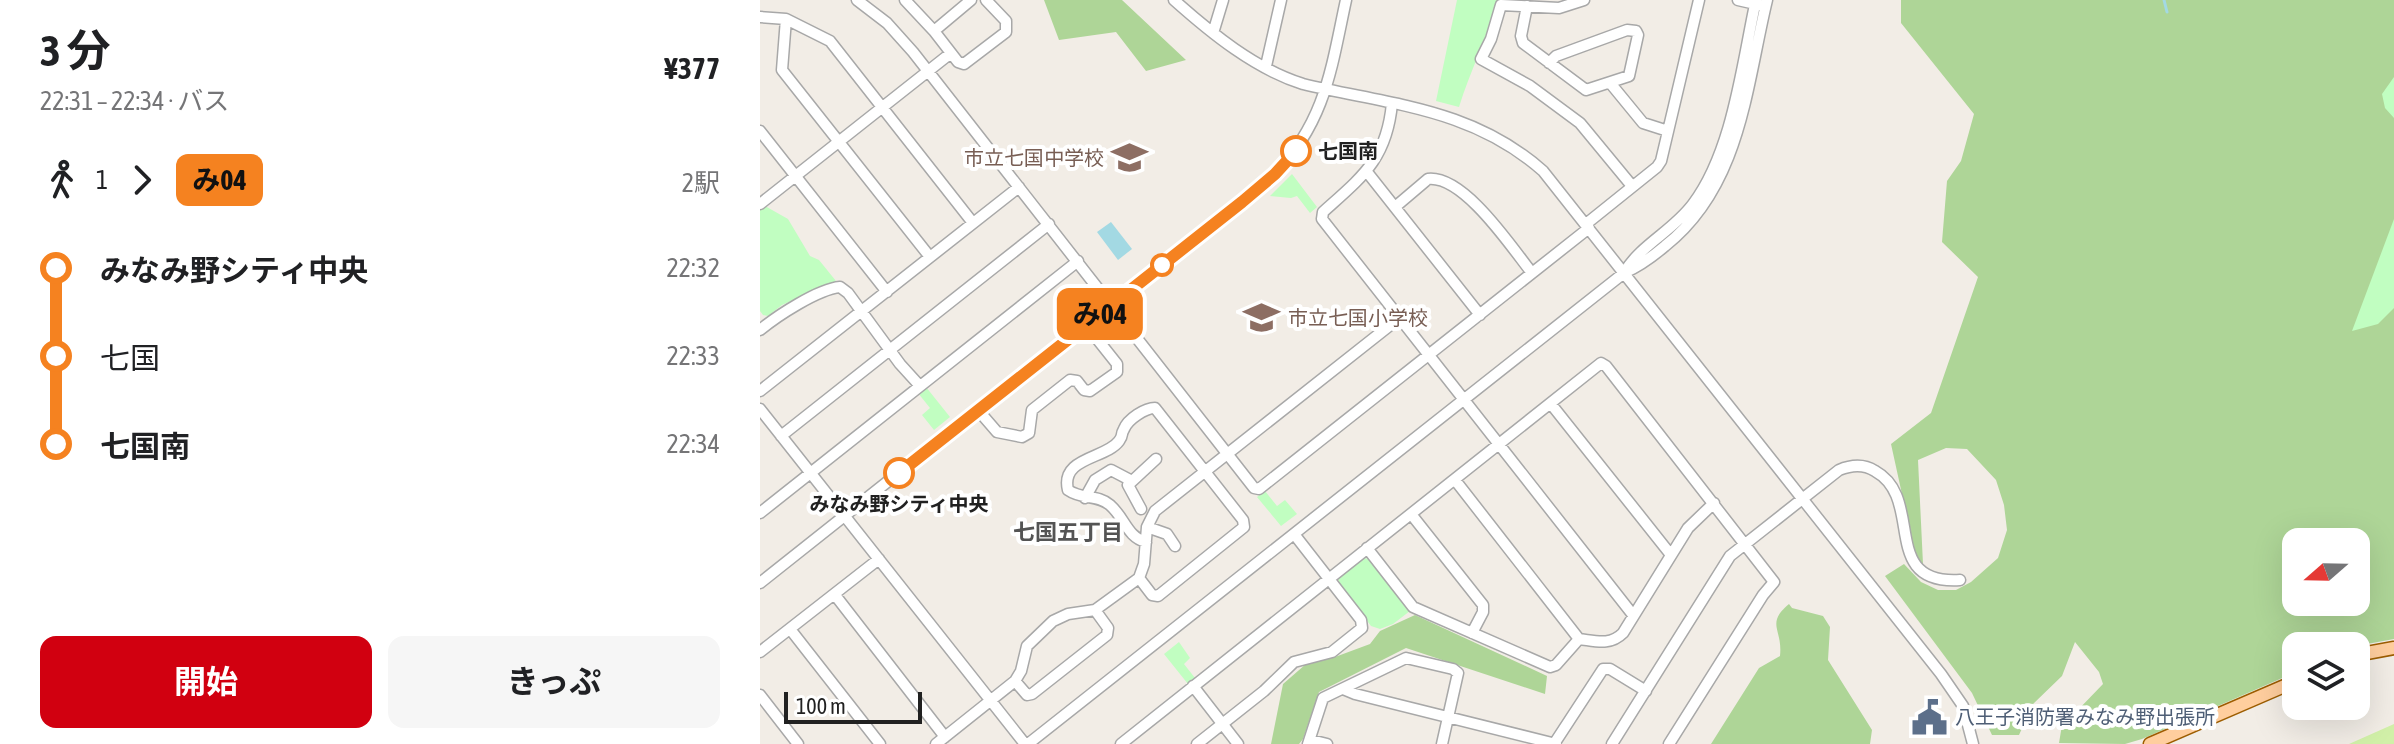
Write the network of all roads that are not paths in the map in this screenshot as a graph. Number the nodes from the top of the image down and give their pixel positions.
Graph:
1 (857, 0) edge
2 (905, 0) edge
3 (971, 0) edge
4 (986, 0) edge
5 (1174, 0) edge
6 (1223, 0) edge
7 (1281, 0) edge
8 (1346, 0) edge
9 (1584, 0) edge
10 (1699, 0) edge
11 (1738, 0) edge
12 (1761, 3) edge
13 (1527, 6) junction
14 (760, 17) edge
15 (786, 19) junction
16 (934, 31) junction
17 (1213, 33) junction
18 (951, 53) junction
19 (1549, 63) junction
20 (1266, 66) junction
21 (928, 71) junction
22 (1611, 84) junction
23 (1326, 89) junction
24 (1392, 103) junction
25 (882, 107) junction
26 (760, 131) edge
27 (1668, 131) junction
28 (839, 141) junction
29 (1367, 172) junction
30 (795, 176) junction
31 (1632, 186) junction
32 (1019, 187) junction
33 (760, 204) edge
34 (1395, 207) junction
35 (973, 223) junction
36 (1049, 224) junction
37 (1588, 226) junction
38 (930, 257) junction
39 (1078, 261) junction
40 (1532, 273) junction
41 (1624, 273) junction
42 (887, 292) junction
43 (1111, 305) junction
44 (861, 312) junction
45 (1480, 315) junction
46 (1398, 319) junction
47 (762, 325) edge
48 (1086, 325) junction
49 (889, 351) junction
50 (1428, 356) junction
51 (920, 386) junction
52 (760, 391) edge
53 (1463, 401) junction
54 (1551, 404) junction
55 (760, 409) edge
56 (978, 410) junction
57 (781, 436) junction
58 (1498, 445) junction
59 (1228, 455) junction
60 (1156, 459) dead end
61 (1205, 472) junction
62 (810, 473) junction
63 (1455, 480) junction
64 (1132, 481) junction
65 (1085, 498) junction
66 (1803, 498) junction
67 (1714, 503) junction
68 (762, 508) edge
69 (1141, 509) junction
70 (1411, 514) junction
71 (844, 516) junction
72 (1122, 519) junction
73 (1150, 521) junction
74 (1294, 534) junction
75 (1146, 542) junction
76 (1746, 543) junction
77 (1175, 546) dead end
78 (1367, 548) junction
79 (1671, 555) junction
80 (879, 559) junction
81 (1139, 578) junction
82 (1328, 579) junction
83 (1960, 580) dead end
84 (760, 583) edge
85 (835, 595) junction
86 (1095, 610) junction
87 (1633, 615) junction
88 (790, 629) junction
89 (1472, 633) junction
90 (1579, 639) junction
91 (2394, 648) edge
92 (760, 652) edge
93 (2370, 652) edge
94 (1015, 681) junction
95 (1193, 686) junction
96 (2282, 687) edge
97 (1343, 689) junction
98 (1646, 691) junction
99 (760, 695) edge
100 (991, 701) junction
101 (1449, 718) junction
102 (1222, 724) junction
103 (941, 740) edge
104 (1309, 742) edge
105 (798, 744) edge
106 (880, 744) edge
107 (1026, 744) edge
108 (1121, 744) edge
109 (1197, 744) edge
110 (1238, 744) edge
111 (1327, 744) edge
112 (1442, 744) edge
113 (1555, 744) edge
114 (1612, 744) edge
115 (1669, 744) edge
116 (1973, 744) edge
117 (2150, 744) edge

1 - 21 street
2 - 16 street
3 - 16 street
4 - 18 street
5 - 17 street
6 - 17 street
7 - 20 street
8 - 23 street
9 - 13 street
10 - 27 street
11 - 12 street
12 - 41 street
13 - 19 street
13 - 31 street
14 - 15 street
15 - 25 street
15 - 28 street
16 - 18 street
17 - 20 street
18 - 21 street
19 - 22 street
19 - 22 street
20 - 23 street
21 - 25 street
21 - 32 street
22 - 27 street
23 - 24 street
23 - 43 street
24 - 29 street
24 - 37 street
25 - 28 street
25 - 35 street
26 - 30 street
27 - 31 street
28 - 30 street
28 - 38 street
29 - 34 street
29 - 46 street
30 - 33 street
30 - 42 street
31 - 37 street
32 - 35 street
32 - 36 street
34 - 40 street
34 - 45 street
35 - 38 street
36 - 39 street
36 - 49 street
37 - 40 street
37 - 41 street
38 - 42 street
39 - 43 street
39 - 51 street
40 - 45 street
41 - 53 street
41 - 66 street
42 - 44 street
43 - 48 street
43 - 59 street
44 - 47 street
44 - 49 street
44 - 52 street
45 - 50 street
46 - 50 street
46 - 59 street
48 - 56 street
48 - 56 street
49 - 51 street
49 - 57 street
50 - 53 street
50 - 59 street
51 - 62 street
53 - 58 street
53 - 74 street
54 - 58 street
54 - 67 street
54 - 79 street
55 - 57 street
56 - 71 street
57 - 62 street
58 - 63 street
58 - 87 street
59 - 61 street
60 - 64 street
61 - 65 street
61 - 73 street
61 - 81 street
62 - 68 street
62 - 71 street
63 - 70 street
63 - 90 street
64 - 65 street
64 - 69 street
65 - 72 street
66 - 76 street
66 - 83 street
66 - 116 street
67 - 76 street
67 - 79 street
69 - 72 street
69 - 73 street
70 - 78 street
70 - 89 street
71 - 80 street
71 - 84 street
72 - 75 street
73 - 75 street
73 - 77 street
74 - 82 street
74 - 107 street
75 - 81 street
76 - 98 street
76 - 115 street
78 - 82 street
78 - 89 street
79 - 87 street
80 - 85 street
80 - 100 street
81 - 86 street
82 - 95 street
82 - 102 street
85 - 88 street
85 - 103 street
86 - 94 street
86 - 94 street
87 - 90 street
88 - 92 street
88 - 106 street
89 - 90 street
91 - 93 main road
94 - 100 street
95 - 102 street
95 - 108 street
96 - 117 main road
97 - 101 street
97 - 101 street
97 - 104 street
98 - 113 street
98 - 114 street
99 - 105 street
100 - 103 street
100 - 107 street
101 - 112 street
101 - 113 street
102 - 109 street
102 - 110 street
104 - 111 street

